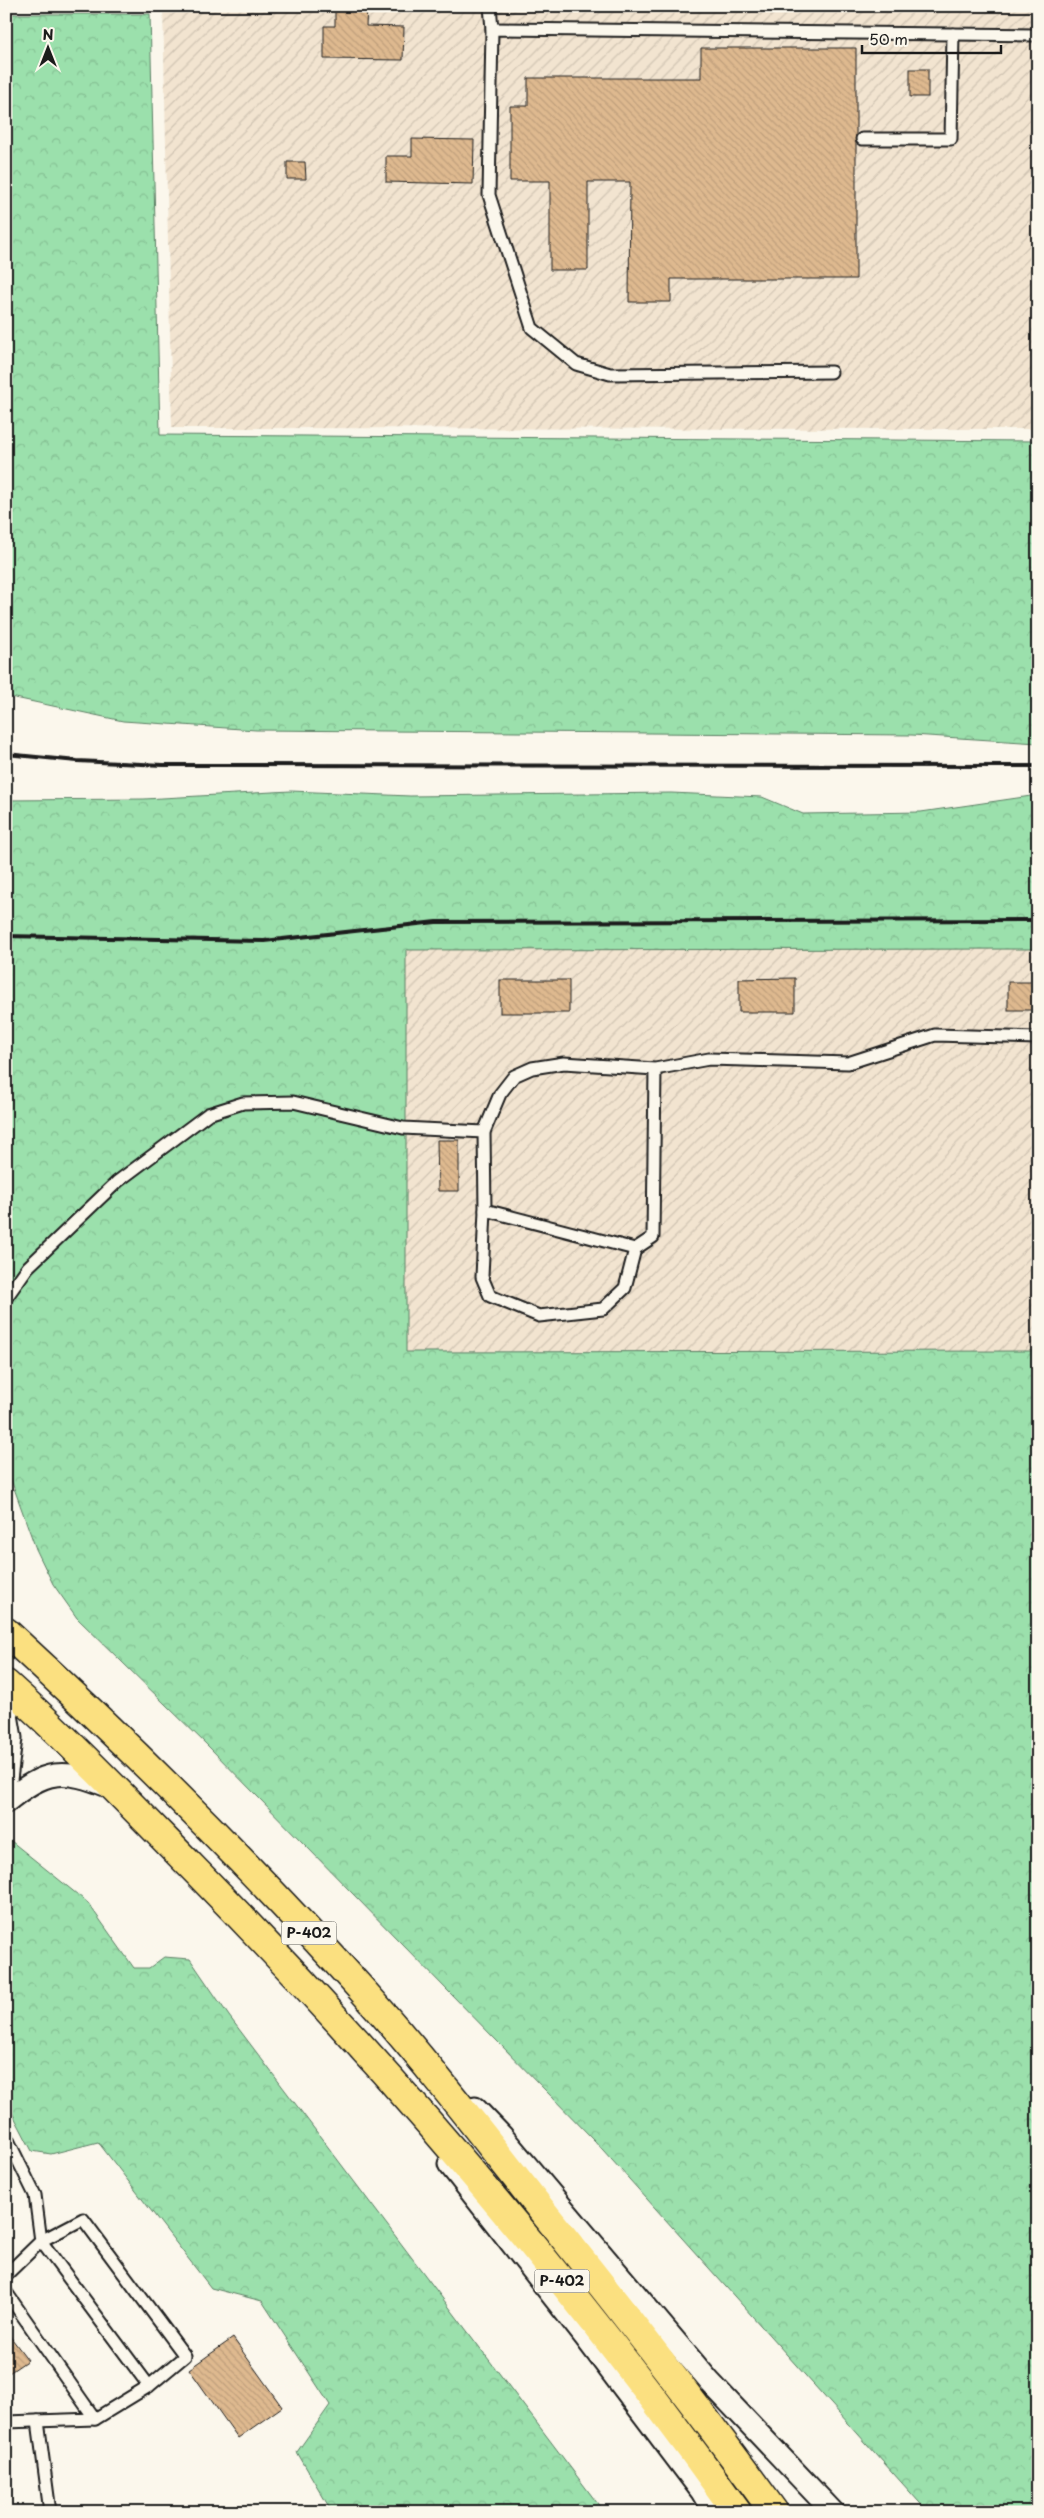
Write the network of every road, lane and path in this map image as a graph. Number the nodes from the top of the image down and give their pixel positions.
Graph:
1 (490, 6) edge
2 (492, 29) junction
3 (953, 34) junction
4 (1038, 35) edge
5 (862, 139) dead end
6 (831, 372) dead end
7 (1038, 1038) edge
8 (656, 1069) junction
9 (484, 1132) junction
10 (485, 1210) junction
11 (635, 1249) junction
12 (6, 1298) edge
13 (6, 1618) edge
14 (6, 1632) edge
15 (6, 1684) edge
16 (6, 1709) edge
17 (94, 1713) junction
18 (6, 1780) edge
19 (117, 1790) junction
20 (6, 1802) edge
21 (404, 2037) junction
22 (374, 2060) junction
23 (6, 2136) edge
24 (41, 2241) junction
25 (6, 2275) edge
26 (6, 2292) edge
27 (149, 2386) junction
28 (95, 2419) junction
29 (38, 2421) junction
30 (6, 2422) edge
31 (50, 2512) edge
32 (714, 2512) edge
33 (738, 2512) edge
34 (774, 2512) edge
35 (833, 2512) edge

1 - 2 lane
2 - 3 lane
2 - 6 lane
3 - 4 lane
3 - 5 lane
7 - 8 lane
8 - 9 lane
8 - 11 lane
9 - 10 lane
9 - 12 lane
10 - 11 lane
10 - 11 lane
13 - 17 lane
14 - 17 main road
15 - 19 main road, Р-402
16 - 18 street
17 - 21 main road, Р-402
19 - 20 street
19 - 22 main road, Р-402
21 - 34 main road, Р-402
21 - 35 street
22 - 32 street
22 - 33 main road, Р-402
23 - 24 lane
24 - 25 lane
24 - 27 lane
24 - 27 lane
26 - 28 lane
27 - 28 lane
28 - 29 lane
29 - 30 lane
29 - 31 lane

